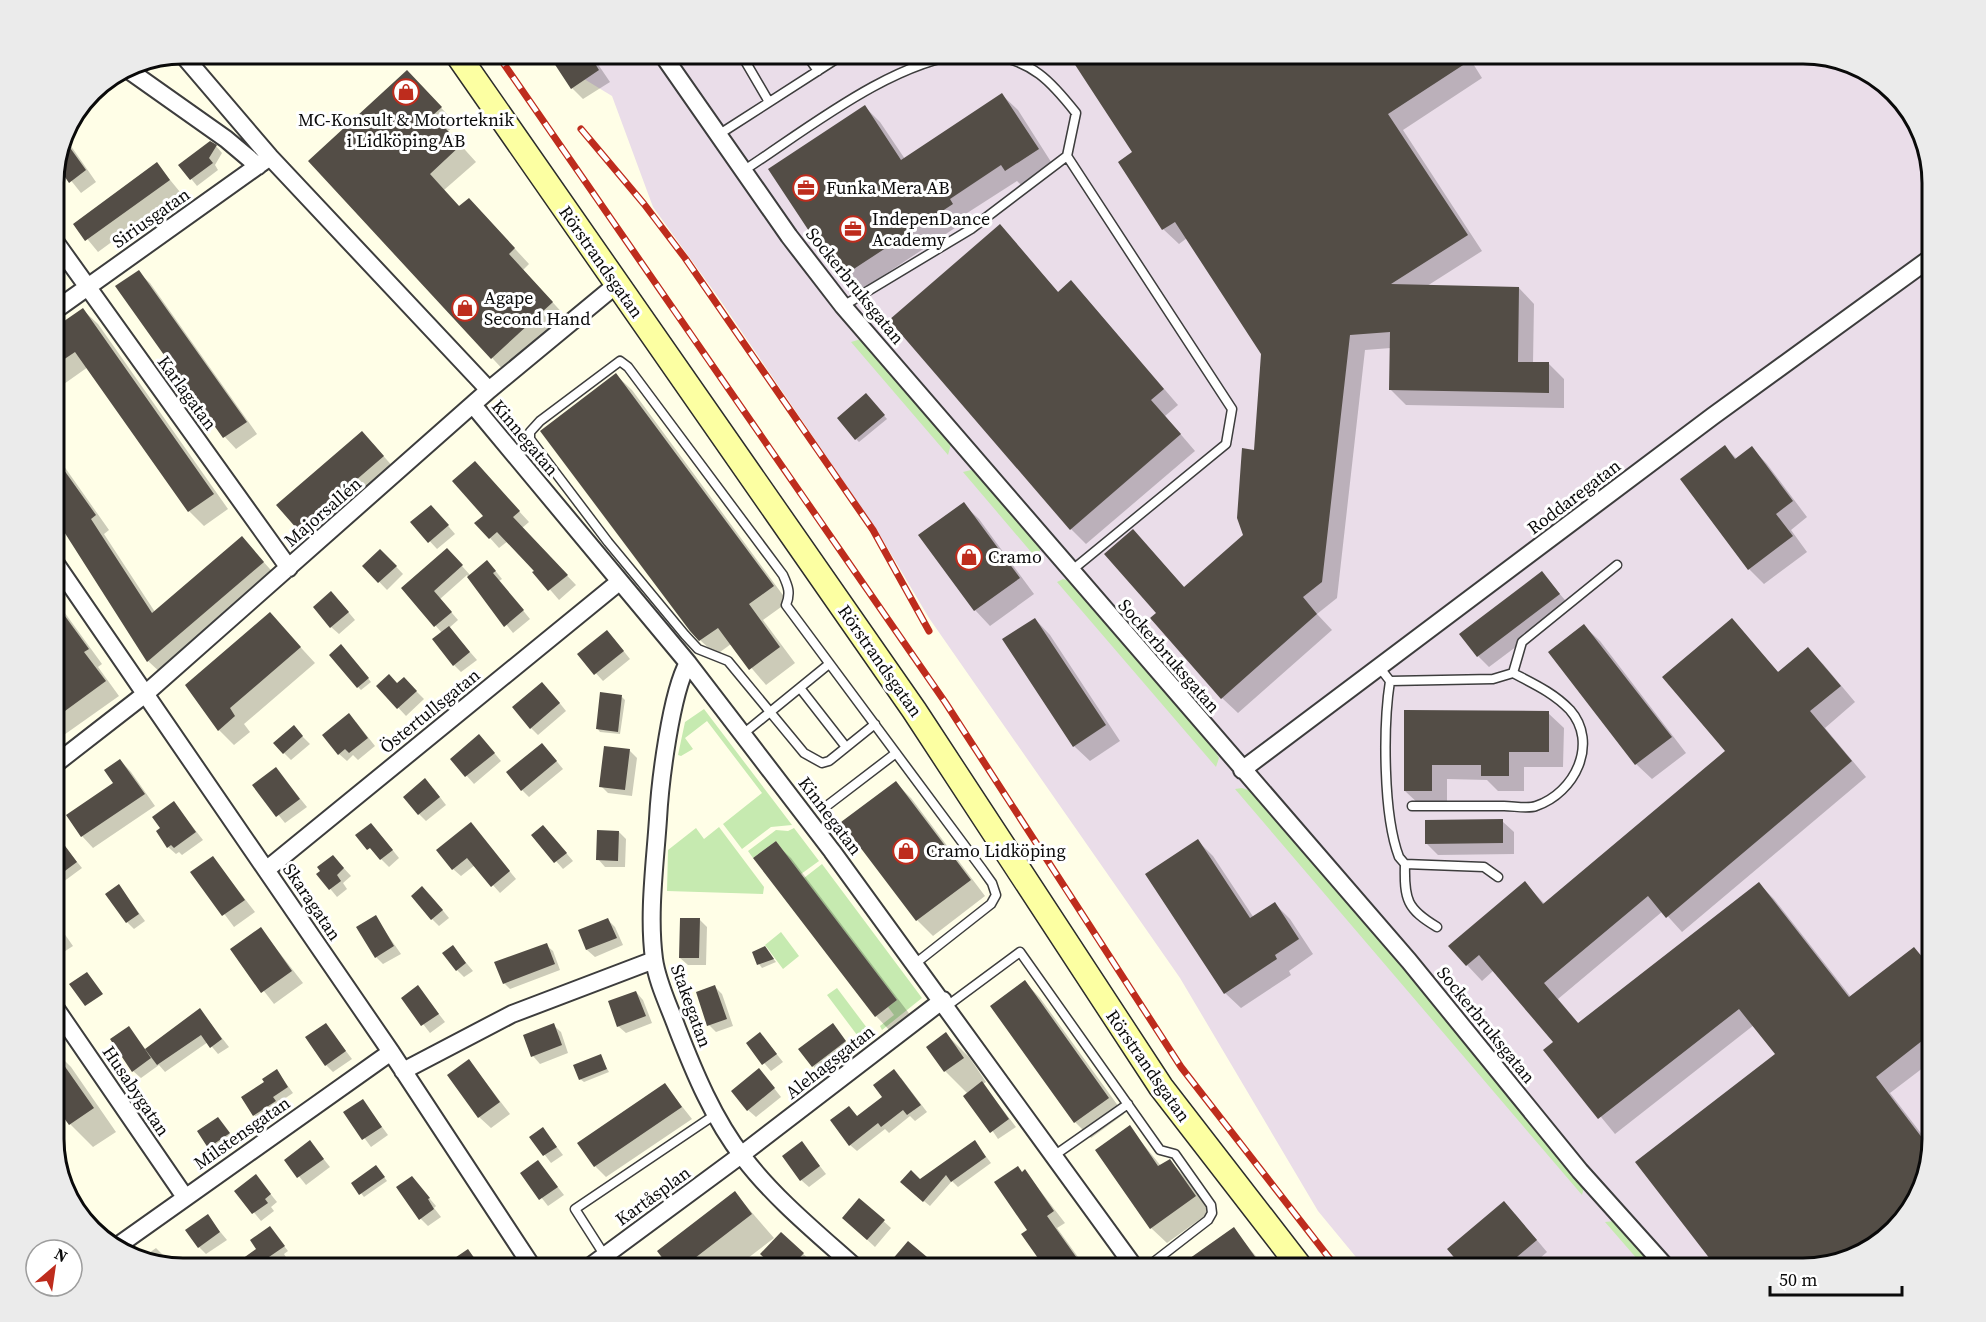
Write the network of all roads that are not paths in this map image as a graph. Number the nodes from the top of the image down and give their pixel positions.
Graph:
1 (190, 64) edge
2 (464, 64) edge
3 (669, 64) edge
4 (747, 64) edge
5 (813, 64) edge
6 (829, 64) edge
7 (926, 64) edge
8 (1022, 64) edge
9 (818, 71) junction
10 (136, 75) edge
11 (769, 102) junction
12 (718, 135) junction
13 (1068, 156) junction
14 (264, 162) junction
15 (743, 171) junction
16 (65, 256) edge
17 (1922, 264) edge
18 (616, 285) junction
19 (86, 287) junction
20 (65, 302) edge
21 (843, 306) junction
22 (489, 390) junction
23 (473, 405) junction
24 (1617, 566) dead end
25 (289, 568) junction
26 (1071, 571) junction
27 (65, 577) edge
28 (619, 582) junction
29 (688, 663) junction
30 (829, 664) junction
31 (1513, 673) junction
32 (1385, 674) junction
33 (800, 688) junction
34 (144, 695) junction
35 (770, 712) junction
36 (875, 724) junction
37 (743, 734) junction
38 (846, 747) junction
39 (896, 753) junction
40 (65, 756) edge
41 (1242, 770) junction
42 (828, 806) dead end
43 (1412, 806) dead end
44 (1405, 864) junction
45 (266, 870) junction
46 (1498, 877) dead end
47 (1437, 927) dead end
48 (654, 960) junction
49 (916, 963) junction
50 (945, 1003) junction
51 (65, 1022) edge
52 (391, 1052) junction
53 (403, 1071) junction
54 (1128, 1104) junction
55 (716, 1114) junction
56 (741, 1155) junction
57 (1055, 1155) junction
58 (185, 1197) junction
59 (124, 1241) edge
60 (605, 1256) junction
61 (526, 1258) edge
62 (602, 1258) edge
63 (845, 1258) edge
64 (1128, 1258) edge
65 (1159, 1258) edge
66 (1293, 1258) edge
67 (1658, 1258) edge

1 - 14 street, Kinnegatan
2 - 18 main road, Rörstrandsgatan
3 - 12 street, Sockerbruksgatan
4 - 11 lane
5 - 9 lane
6 - 9 lane
7 - 15 lane
8 - 13 lane
9 - 11 lane
10 - 14 street
11 - 12 lane
12 - 15 street, Sockerbruksgatan
13 - 21 lane
13 - 26 lane
14 - 19 street, Siriusgatan
14 - 22 street, Kinnegatan
15 - 21 street, Sockerbruksgatan
16 - 19 street, Karlagatan
17 - 32 street, Roddaregatan
18 - 22 street, Majorsallén
18 - 66 main road, Rörstrandsgatan
19 - 20 street, Siriusgatan
19 - 25 street, Karlagatan
21 - 26 street, Sockerbruksgatan
22 - 23 street, Majorsallén
23 - 25 street, Majorsallén
23 - 28 street, Kinnegatan
24 - 31 lane
25 - 34 street, Majorsallén
26 - 41 street, Sockerbruksgatan
27 - 34 street, Skaragatan
28 - 29 street, Kinnegatan
28 - 45 street, Östertullsgatan
29 - 37 street, Kinnegatan
29 - 48 street, Stakegatan
30 - 33 lane
30 - 35 lane
30 - 36 lane
31 - 32 lane
31 - 43 lane
32 - 41 street, Roddaregatan
32 - 44 lane
33 - 35 lane
33 - 38 lane
34 - 40 street, Majorsallén
34 - 45 street, Skaragatan
35 - 37 lane
35 - 38 lane
36 - 38 lane
36 - 39 lane
37 - 49 street, Kinnegatan
39 - 42 lane
39 - 49 lane
41 - 67 street, Sockerbruksgatan
44 - 46 lane
44 - 47 lane
45 - 52 street, Skaragatan
48 - 53 street
48 - 55 street, Stakegatan
49 - 50 street, Kinnegatan
50 - 54 lane
50 - 56 street, Alehagsgatan
50 - 57 street, Kinnegatan
51 - 58 street, Husabygatan
52 - 53 street, Skaragatan
52 - 58 street, Milstensgatan
53 - 61 street, Skaragatan
54 - 57 lane
54 - 65 lane
55 - 56 street, Stakegatan
55 - 60 lane
56 - 60 street, Kartåsplan
56 - 63 street, Stakegatan
57 - 64 street, Kinnegatan
58 - 59 street, Milstensgatan
60 - 62 street, Kartåsplan

